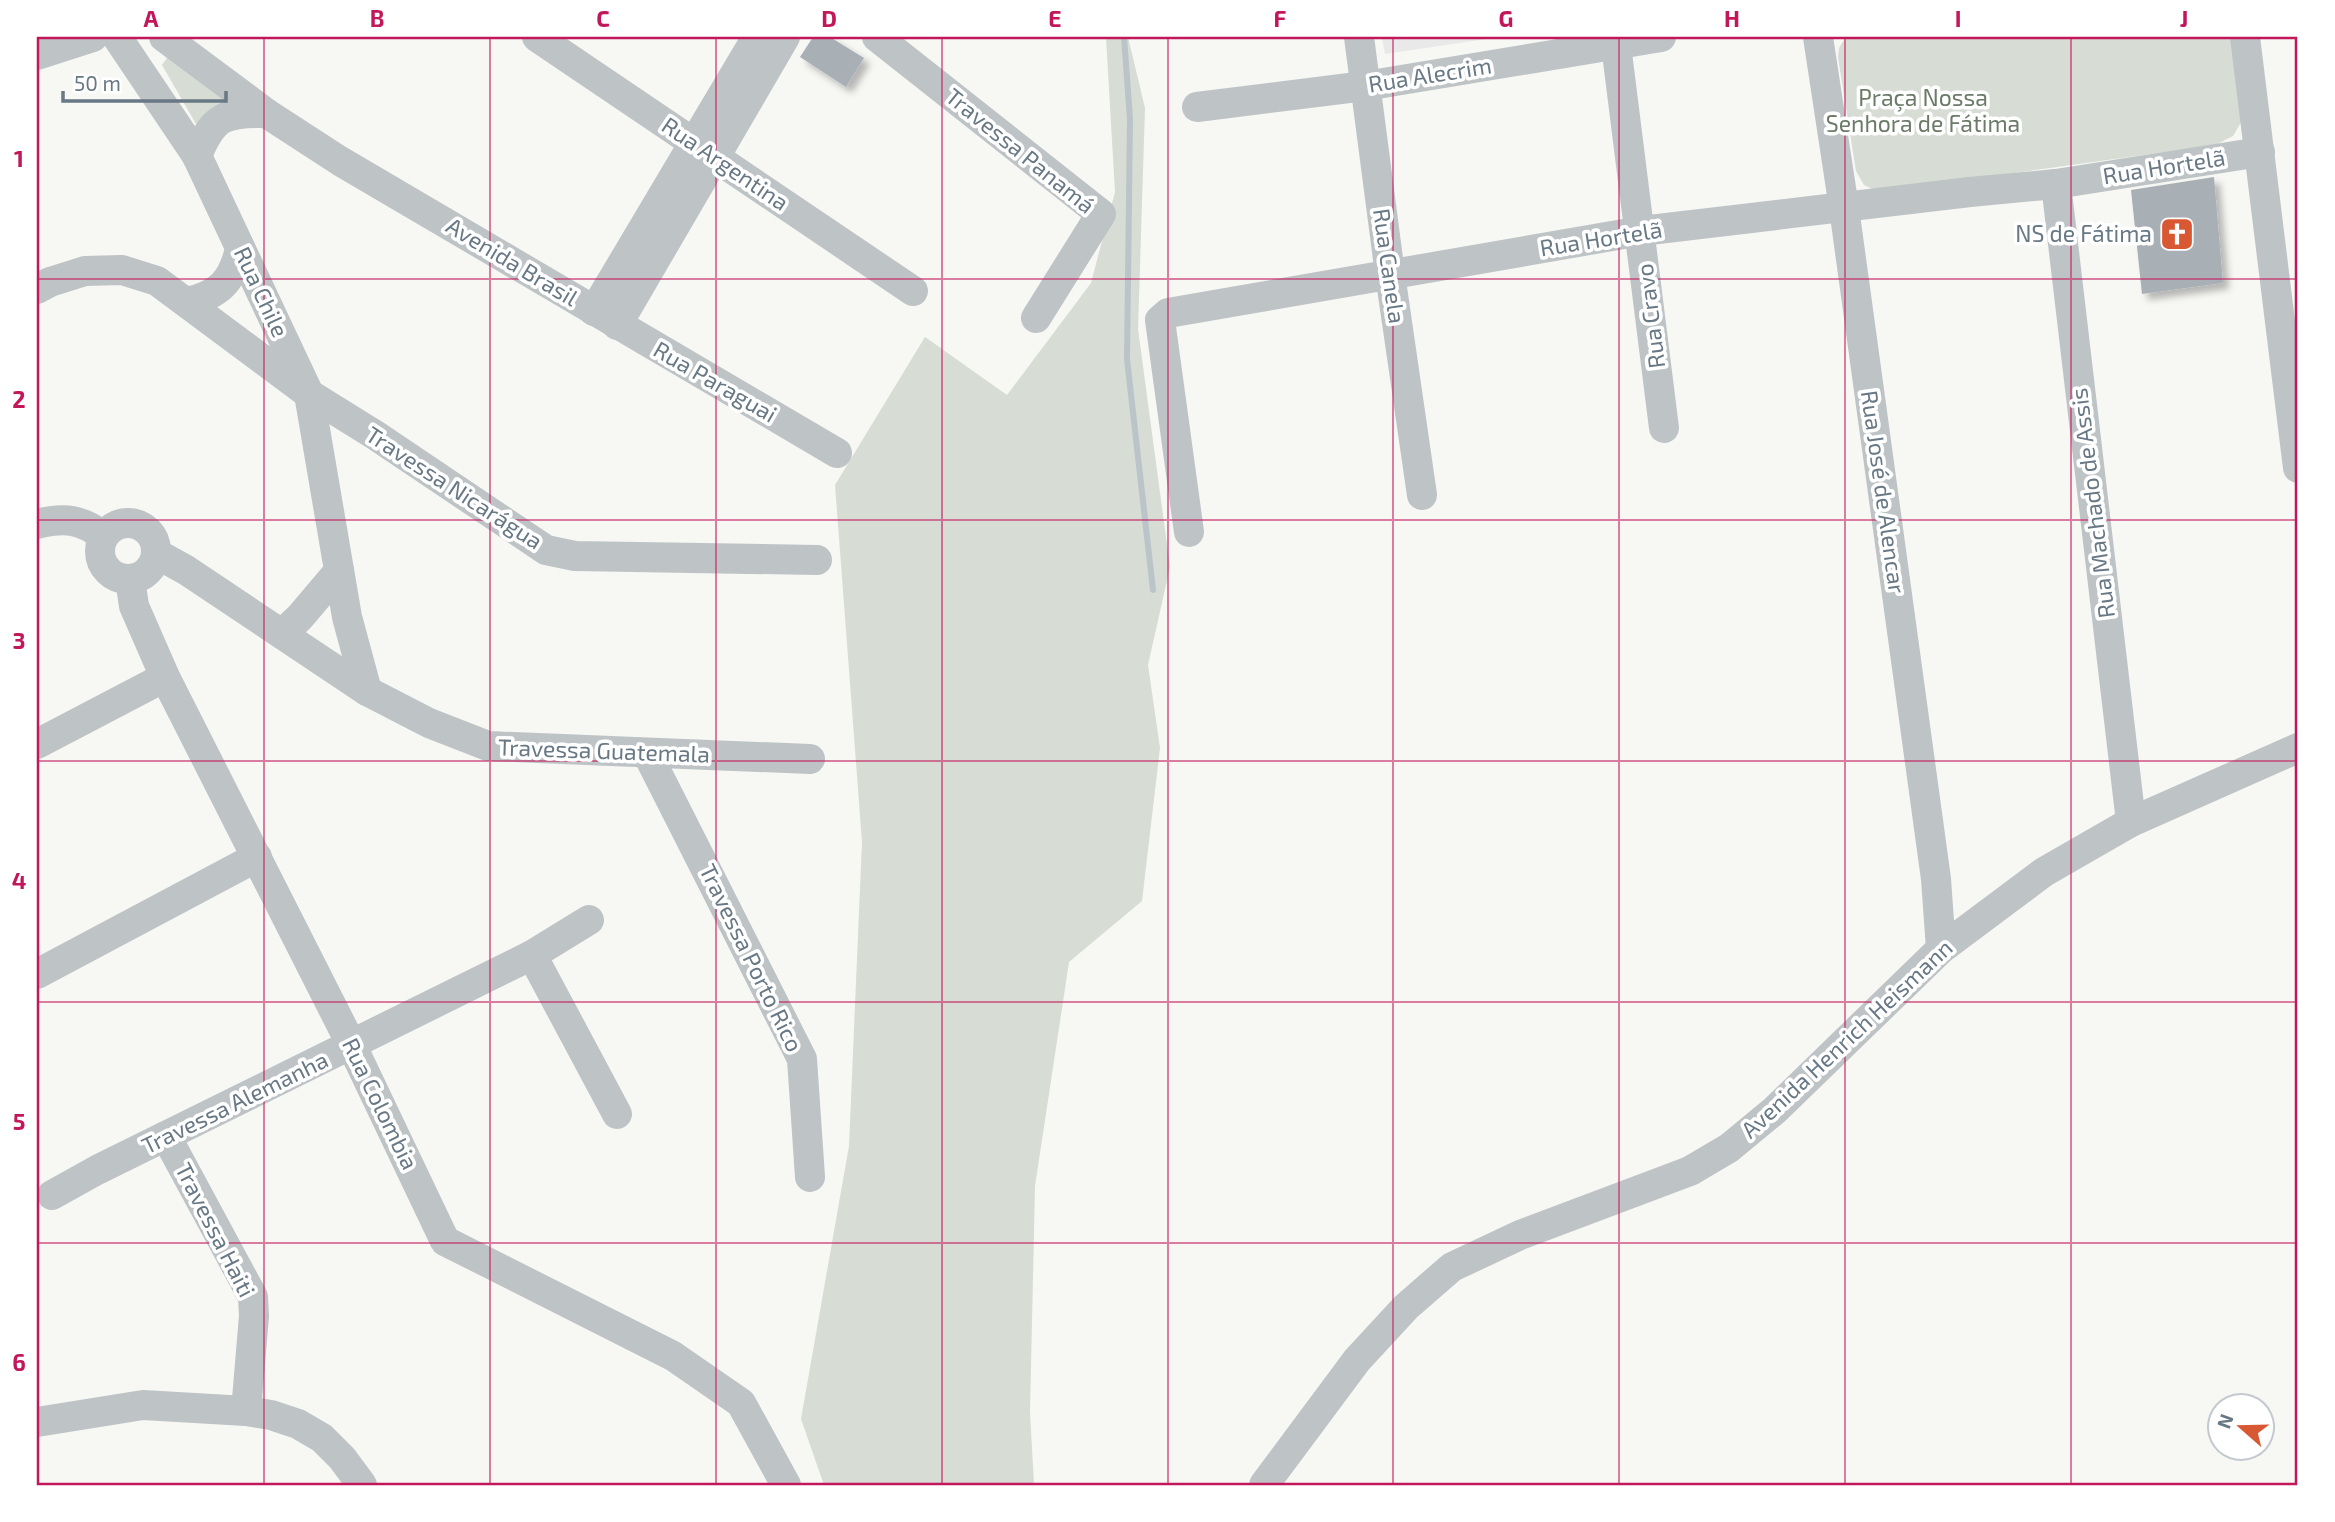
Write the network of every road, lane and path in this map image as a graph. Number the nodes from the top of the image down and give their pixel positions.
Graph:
1 (93, 37) edge
2 (117, 37) edge
3 (164, 37) edge
4 (537, 37) edge
5 (757, 37) edge
6 (785, 37) edge
7 (877, 37) edge
8 (1359, 37) edge
9 (1661, 37) edge
10 (1818, 37) edge
11 (2245, 37) edge
12 (1616, 41) edge
13 (37, 55) edge
14 (1365, 86) junction
15 (1197, 107) dead end
16 (266, 113) junction
17 (704, 149) junction
18 (2260, 152) junction
19 (197, 156) junction
20 (2056, 184) junction
21 (1844, 208) junction
22 (1641, 231) junction
23 (240, 248) junction
24 (2285, 256) edge
25 (1390, 274) junction
26 (37, 289) edge
27 (913, 291) dead end
28 (187, 302) junction
29 (606, 318) junction
30 (1036, 318) dead end
31 (309, 394) junction
32 (1664, 428) dead end
33 (837, 453) dead end
34 (2298, 468) edge
35 (1422, 495) dead end
36 (37, 524) edge
37 (1189, 532) dead end
38 (104, 536) junction
39 (157, 554) junction
40 (817, 559) dead end
41 (340, 571) junction
42 (130, 579) junction
43 (282, 634) junction
44 (165, 677) junction
45 (367, 691) junction
46 (37, 744) edge
47 (2298, 748) edge
48 (647, 753) junction
49 (810, 759) dead end
50 (2131, 822) junction
51 (257, 857) junction
52 (589, 920) dead end
53 (1941, 949) junction
54 (532, 955) junction
55 (37, 974) edge
56 (352, 1046) junction
57 (617, 1114) dead end
58 (166, 1136) junction
59 (810, 1177) dead end
60 (52, 1195) dead end
61 (246, 1411) junction
62 (37, 1422) edge
63 (362, 1485) edge
64 (786, 1485) edge
65 (1264, 1485) edge

1 - 13 street
2 - 19 street, Rua Chile
3 - 16 street, Avenida Brasil
4 - 17 street, Rua Argentina
5 - 17 street
6 - 17 street
7 - 30 street, Travessa Panamá
8 - 14 street, Rua Canela
9 - 12 street, Rua Alecrim
10 - 21 street, Rua José de Alencar
11 - 18 street
12 - 14 street, Rua Alecrim
12 - 22 street, Rua Cravo
14 - 15 street, Rua Alecrim
14 - 25 street, Rua Canela
16 - 19 street
16 - 29 street, Avenida Brasil
17 - 27 street, Rua Argentina
17 - 29 street
18 - 20 street, Rua Hortelã
18 - 24 street
19 - 23 street, Rua Chile
20 - 21 street, Rua Hortelã
20 - 50 street, Rua Machado de Assis
21 - 22 street, Rua Hortelã
21 - 53 street, Rua José de Alencar
22 - 25 street, Rua Hortelã
22 - 32 street, Rua Cravo
23 - 28 street
23 - 31 street, Rua Chile
24 - 34 street
25 - 35 street, Rua Canela
25 - 37 street, Rua Hortelã
26 - 28 street, Travessa Nicarágua
28 - 31 street, Travessa Nicarágua
29 - 33 street, Rua Paraguai
31 - 40 street, Travessa Nicarágua
31 - 41 street, Rua Chile
36 - 38 street
38 - 39 street
38 - 42 street
39 - 42 street
39 - 43 street, Travessa Guatemala
41 - 43 street
41 - 45 street, Rua Chile
42 - 44 street, Rua Colombia
43 - 45 street, Travessa Guatemala
44 - 46 street
44 - 51 street, Rua Colombia
45 - 48 street, Travessa Guatemala
47 - 50 street, Avenida Henrich Heismann
48 - 49 street, Travessa Guatemala
48 - 59 street, Travessa Porto Rico
50 - 53 street, Avenida Henrich Heismann
51 - 55 street
51 - 56 street, Rua Colombia
52 - 54 street, Travessa Alemanha
53 - 65 street, Avenida Henrich Heismann
54 - 56 street, Travessa Alemanha
54 - 57 street
56 - 58 street, Travessa Alemanha
56 - 64 street, Rua Colombia
58 - 60 street, Travessa Alemanha
58 - 61 street, Travessa Haiti
61 - 62 street
61 - 63 street

